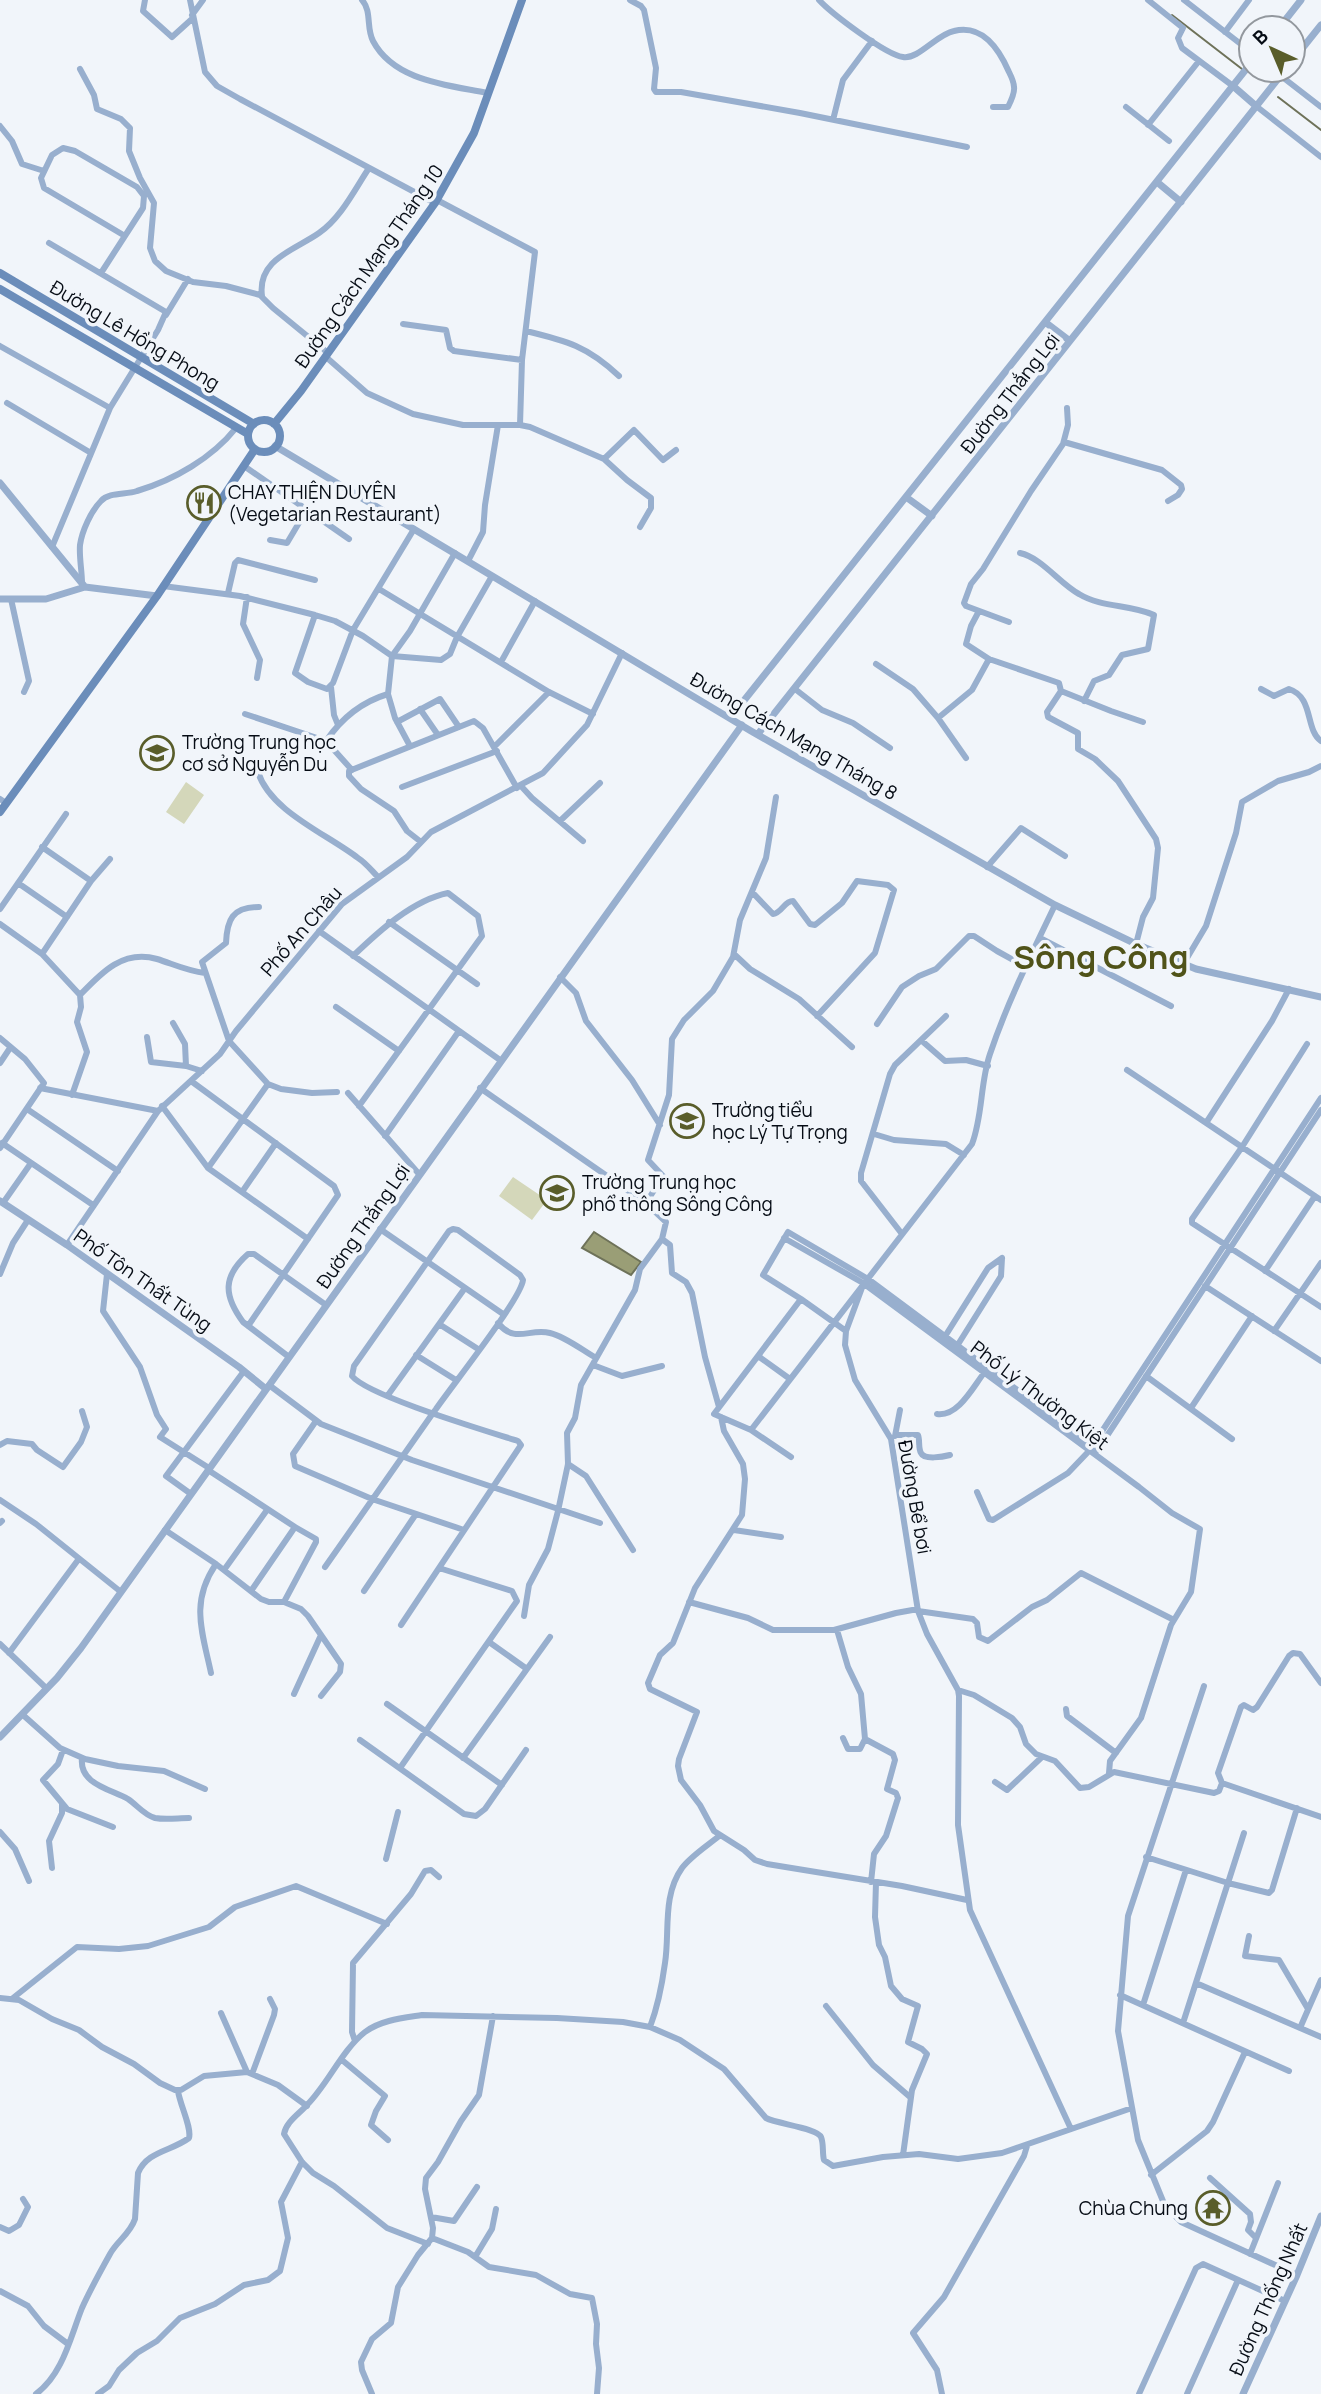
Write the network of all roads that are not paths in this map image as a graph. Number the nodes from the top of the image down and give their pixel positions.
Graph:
1 (145, 0) edge
2 (190, 0) edge
3 (203, 0) edge
4 (362, 0) edge
5 (522, 0) edge
6 (630, 0) edge
7 (819, 0) edge
8 (1148, 0) edge
9 (1184, 0) edge
10 (1301, 0) edge
11 (1247, 1) edge
12 (1290, 14) edge
13 (192, 16) junction
14 (1321, 25) edge
15 (1225, 32) junction
16 (872, 41) junction
17 (1237, 41) edge
18 (1307, 42) edge
19 (1199, 61) junction
20 (80, 69) dead end
21 (1237, 81) edge
22 (1274, 84) edge
23 (1295, 84) edge
24 (1233, 86) junction
25 (487, 93) junction
26 (1256, 106) junction
27 (993, 107) dead end
28 (1126, 107) dead end
29 (1321, 107) edge
30 (833, 121) junction
31 (1149, 125) junction
32 (0, 126) edge
33 (1169, 141) dead end
34 (967, 147) dead end
35 (1321, 157) edge
36 (369, 168) junction
37 (44, 171) junction
38 (1157, 182) junction
39 (436, 201) junction
40 (1181, 202) junction
41 (124, 236) junction
42 (48, 243) dead end
43 (0, 273) edge
44 (101, 273) junction
45 (188, 279) junction
46 (0, 289) edge
47 (262, 296) junction
48 (166, 315) junction
49 (1045, 322) junction
50 (403, 324) dead end
51 (526, 331) junction
52 (1070, 341) junction
53 (0, 346) edge
54 (327, 355) junction
55 (142, 357) junction
56 (522, 360) junction
57 (134, 368) junction
58 (619, 376) dead end
59 (6, 403) dead end
60 (110, 408) junction
61 (1067, 408) dead end
62 (254, 424) junction
63 (274, 424) junction
64 (498, 425) junction
65 (520, 425) junction
66 (236, 428) junction
67 (248, 434) junction
68 (1064, 442) junction
69 (275, 446) junction
70 (255, 449) junction
71 (676, 450) dead end
72 (91, 453) junction
73 (604, 459) junction
74 (244, 466) junction
75 (0, 481) edge
76 (906, 497) junction
77 (1168, 501) dead end
78 (306, 511) junction
79 (932, 516) junction
80 (640, 527) dead end
81 (414, 529) junction
82 (349, 539) dead end
83 (270, 540) dead end
84 (52, 547) junction
85 (455, 553) junction
86 (1020, 553) dead end
87 (468, 561) junction
88 (492, 576) junction
89 (315, 580) dead end
90 (84, 586) junction
91 (163, 586) junction
92 (379, 589) junction
93 (228, 593) junction
94 (157, 596) junction
95 (247, 597) junction
96 (0, 599) edge
97 (11, 599) junction
98 (535, 601) junction
99 (979, 611) junction
100 (419, 613) junction
101 (315, 615) junction
102 (1009, 622) dead end
103 (354, 630) junction
104 (457, 637) junction
105 (622, 653) junction
106 (392, 656) junction
107 (989, 659) junction
108 (501, 662) junction
109 (876, 664) dead end
110 (257, 678) dead end
111 (331, 687) junction
112 (1261, 689) dead end
113 (795, 690) junction
114 (1061, 691) junction
115 (24, 692) dead end
116 (549, 692) junction
117 (388, 694) junction
118 (1084, 701) junction
119 (420, 709) junction
120 (245, 714) dead end
121 (593, 714) junction
122 (730, 718) junction
123 (938, 718) junction
124 (397, 722) junction
125 (1143, 722) dead end
126 (338, 725) junction
127 (742, 725) junction
128 (459, 727) junction
129 (758, 734) junction
130 (438, 735) junction
131 (326, 741) junction
132 (1321, 741) edge
133 (410, 746) junction
134 (890, 748) dead end
135 (496, 749) junction
136 (966, 758) dead end
137 (1321, 766) edge
138 (352, 770) junction
139 (258, 772) dead end
140 (600, 783) dead end
141 (402, 787) dead end
142 (519, 787) junction
143 (776, 797) dead end
144 (3, 801) edge
145 (0, 812) edge
146 (66, 814) dead end
147 (561, 820) junction
148 (583, 841) dead end
149 (421, 842) junction
150 (42, 847) junction
151 (1065, 856) dead end
152 (110, 859) dead end
153 (987, 867) junction
154 (378, 877) junction
155 (91, 881) junction
156 (18, 883) junction
157 (752, 892) junction
158 (1055, 905) junction
159 (259, 906) dead end
160 (0, 909) edge
161 (66, 917) junction
162 (389, 922) junction
163 (0, 924) edge
164 (319, 932) junction
165 (1040, 938) junction
166 (1136, 944) junction
167 (42, 954) junction
168 (734, 954) junction
169 (353, 956) junction
170 (1184, 963) junction
171 (1026, 967) junction
172 (457, 970) junction
173 (205, 973) junction
174 (560, 978) junction
175 (477, 984) dead end
176 (1289, 989) junction
177 (80, 995) junction
178 (1321, 996) edge
179 (1171, 1006) dead end
180 (336, 1007) dead end
181 (429, 1010) junction
182 (817, 1016) junction
183 (946, 1016) dead end
184 (173, 1023) dead end
185 (877, 1024) dead end
186 (459, 1031) junction
187 (147, 1037) dead end
188 (0, 1038) edge
189 (229, 1041) junction
190 (922, 1041) junction
191 (1307, 1044) dead end
192 (852, 1047) dead end
193 (10, 1048) junction
194 (399, 1051) junction
195 (500, 1060) junction
196 (0, 1063) edge
197 (186, 1066) junction
198 (988, 1066) junction
199 (1127, 1070) dead end
200 (202, 1071) junction
201 (191, 1081) junction
202 (268, 1084) junction
203 (40, 1088) junction
204 (480, 1088) junction
205 (337, 1092) dead end
206 (348, 1093) dead end
207 (72, 1095) junction
208 (1321, 1098) edge
209 (359, 1106) junction
210 (27, 1109) junction
211 (160, 1109) junction
212 (1321, 1110) edge
213 (243, 1119) junction
214 (1206, 1123) junction
215 (660, 1125) junction
216 (874, 1134) junction
217 (385, 1136) junction
218 (1300, 1137) junction
219 (276, 1143) junction
220 (1, 1144) edge
221 (1242, 1147) junction
222 (964, 1155) junction
223 (31, 1163) junction
224 (208, 1168) junction
225 (118, 1171) junction
226 (1278, 1171) junction
227 (419, 1174) junction
228 (242, 1192) junction
229 (1318, 1198) edge
230 (2, 1202) edge
231 (646, 1203) junction
232 (93, 1205) junction
233 (28, 1220) junction
234 (380, 1229) junction
235 (902, 1234) junction
236 (308, 1239) junction
237 (662, 1239) junction
238 (67, 1245) junction
239 (1228, 1247) junction
240 (426, 1261) junction
241 (1321, 1263) edge
242 (1265, 1271) junction
243 (0, 1274) edge
244 (107, 1274) junction
245 (283, 1276) junction
246 (865, 1281) junction
247 (1203, 1285) junction
248 (465, 1288) junction
249 (1300, 1293) junction
250 (801, 1298) junction
251 (326, 1305) junction
252 (1321, 1307) edge
253 (503, 1314) junction
254 (1252, 1316) junction
255 (834, 1322) junction
256 (498, 1323) junction
257 (439, 1324) junction
258 (248, 1326) junction
259 (845, 1331) junction
260 (1274, 1331) junction
261 (943, 1339) junction
262 (955, 1347) junction
263 (478, 1349) junction
264 (416, 1355) junction
265 (758, 1356) junction
266 (289, 1357) junction
267 (594, 1361) junction
268 (1321, 1361) edge
269 (662, 1366) dead end
270 (244, 1371) junction
271 (984, 1373) junction
272 (1144, 1375) junction
273 (790, 1379) junction
274 (456, 1380) junction
275 (267, 1387) junction
276 (388, 1395) junction
277 (719, 1407) junction
278 (1191, 1408) junction
279 (900, 1410) dead end
280 (82, 1411) dead end
281 (433, 1413) junction
282 (937, 1414) dead end
283 (720, 1417) junction
284 (316, 1420) junction
285 (751, 1430) junction
286 (893, 1437) junction
287 (1232, 1439) dead end
288 (0, 1444) edge
289 (1094, 1451) junction
290 (184, 1452) junction
291 (950, 1455) dead end
292 (403, 1456) junction
293 (791, 1457) dead end
294 (568, 1464) junction
295 (209, 1469) junction
296 (493, 1487) junction
297 (977, 1492) dead end
298 (191, 1494) junction
299 (372, 1499) junction
300 (0, 1500) edge
301 (558, 1509) junction
302 (267, 1510) junction
303 (416, 1514) junction
304 (600, 1523) dead end
305 (295, 1527) junction
306 (165, 1530) junction
307 (464, 1530) junction
308 (734, 1530) junction
309 (781, 1537) dead end
310 (633, 1550) dead end
311 (78, 1560) junction
312 (216, 1564) junction
313 (325, 1567) dead end
314 (439, 1567) junction
315 (224, 1570) junction
316 (251, 1591) junction
317 (364, 1591) dead end
318 (121, 1592) junction
319 (284, 1602) junction
320 (690, 1602) junction
321 (918, 1610) junction
322 (524, 1616) dead end
323 (1174, 1620) junction
324 (401, 1625) dead end
325 (837, 1630) junction
326 (321, 1635) junction
327 (550, 1637) dead end
328 (489, 1642) junction
329 (0, 1644) edge
330 (9, 1653) junction
331 (527, 1669) junction
332 (211, 1673) dead end
333 (1321, 1683) edge
334 (1204, 1686) dead end
335 (46, 1688) junction
336 (958, 1690) junction
337 (294, 1694) dead end
338 (321, 1696) dead end
339 (387, 1704) dead end
340 (1066, 1709) dead end
341 (23, 1715) junction
342 (425, 1731) junction
343 (0, 1737) edge
344 (843, 1738) dead end
345 (865, 1739) junction
346 (360, 1740) dead end
347 (63, 1750) junction
348 (526, 1751) dead end
349 (1116, 1753) junction
350 (1042, 1757) junction
351 (82, 1758) junction
352 (463, 1758) junction
353 (400, 1769) junction
354 (1109, 1773) junction
355 (995, 1782) dead end
356 (1166, 1783) junction
357 (1222, 1783) junction
358 (502, 1785) junction
359 (205, 1789) dead end
360 (62, 1804) junction
361 (1297, 1808) junction
362 (398, 1812) dead end
363 (1321, 1817) edge
364 (189, 1818) dead end
365 (113, 1827) dead end
366 (0, 1832) edge
367 (1244, 1833) dead end
368 (719, 1836) junction
369 (1146, 1857) junction
370 (386, 1859) dead end
371 (52, 1868) dead end
372 (1186, 1870) junction
373 (439, 1877) dead end
374 (29, 1881) dead end
375 (873, 1882) junction
376 (1227, 1883) junction
377 (967, 1900) junction
378 (387, 1923) junction
379 (1249, 1936) dead end
380 (1321, 1980) edge
381 (1196, 1983) junction
382 (1120, 1995) junction
383 (0, 1998) edge
384 (13, 1998) junction
385 (270, 1999) dead end
386 (1143, 2005) junction
387 (826, 2006) dead end
388 (1308, 2010) junction
389 (222, 2013) dead end
390 (493, 2016) junction
391 (1183, 2023) junction
392 (650, 2027) junction
393 (1300, 2028) junction
394 (1321, 2037) edge
395 (355, 2041) junction
396 (1245, 2052) junction
397 (342, 2060) junction
398 (1289, 2071) dead end
399 (250, 2073) junction
400 (178, 2091) junction
401 (910, 2097) junction
402 (307, 2106) junction
403 (1132, 2108) junction
404 (1071, 2129) junction
405 (388, 2140) dead end
406 (1027, 2146) junction
407 (903, 2155) junction
408 (302, 2162) junction
409 (1151, 2175) junction
410 (1210, 2178) dead end
411 (1279, 2183) dead end
412 (477, 2187) dead end
413 (23, 2199) dead end
414 (496, 2209) dead end
415 (1321, 2216) edge
416 (431, 2217) junction
417 (0, 2227) edge
418 (1256, 2238) junction
419 (430, 2241) junction
420 (1250, 2253) junction
421 (475, 2257) junction
422 (1296, 2279) junction
423 (1238, 2280) junction
424 (0, 2291) edge
425 (1287, 2298) junction
426 (68, 2344) junction
427 (36, 2394) edge
428 (97, 2394) edge
429 (372, 2394) edge
430 (597, 2394) edge
431 (942, 2394) edge
432 (1139, 2394) edge
433 (1187, 2394) edge
434 (1243, 2394) edge

1 - 13 street
2 - 13 street
3 - 13 street
4 - 25 street
5 - 25 main road, Đường Cách Mạng Tháng 10
6 - 30 street
7 - 16 street
8 - 19 street
9 - 15 street
10 - 12 street
11 - 15 street
13 - 36 street
14 - 18 street
15 - 17 street
16 - 27 street
16 - 30 street
19 - 24 street
19 - 31 street
20 - 45 street
21 - 24 street, Đường Thắng Lợi
22 - 26 street, Đường Thắng Lợi
23 - 29 street
24 - 26 street
24 - 38 street, Đường Thắng Lợi
25 - 39 main road, Đường Cách Mạng Tháng 10
26 - 35 street
26 - 40 street, Đường Thắng Lợi
28 - 31 street
30 - 34 street
31 - 33 street
32 - 37 street
36 - 39 street
36 - 47 street
37 - 41 street
37 - 41 street
38 - 40 street
38 - 49 street, Đường Thắng Lợi
39 - 51 street
39 - 54 main road, Đường Cách Mạng Tháng 10
40 - 52 street, Đường Thắng Lợi
41 - 44 street
42 - 44 street
43 - 55 main road, Đường Lê Hồng Phong
44 - 48 street
45 - 47 street
45 - 48 street
46 - 57 main road, Đường Lê Hồng Phong
47 - 54 street
48 - 55 street
49 - 52 street
49 - 76 street, Đường Thắng Lợi
50 - 56 street
51 - 56 street
51 - 58 street
52 - 79 street, Đường Thắng Lợi
53 - 60 street
54 - 63 main road, Đường Cách Mạng Tháng 10
54 - 64 street
55 - 57 street
55 - 62 main road, Đường Lê Hồng Phong
56 - 65 street
57 - 60 street
57 - 66 main road, Đường Lê Hồng Phong
59 - 72 street
60 - 72 street
61 - 68 street
62 - 63 main road
62 - 67 main road
63 - 69 main road
64 - 65 street
64 - 87 street
65 - 73 street
66 - 67 main road, Đường Lê Hồng Phong
66 - 90 street
67 - 70 main road
68 - 77 street
68 - 99 street
69 - 70 main road
69 - 81 street, Đường Cách Mạng Tháng 8
70 - 74 main road
71 - 73 street
72 - 84 street
73 - 80 street
74 - 78 street
74 - 91 main road
75 - 84 street
76 - 79 street
76 - 122 street, Đường Thắng Lợi
78 - 82 street
78 - 83 street
79 - 113 street, Đường Thắng Lợi
81 - 85 street, Đường Cách Mạng Tháng 8
81 - 92 street
84 - 90 street
85 - 87 street, Đường Cách Mạng Tháng 8
85 - 100 street
86 - 118 street
87 - 88 street, Đường Cách Mạng Tháng 8
88 - 98 street, Đường Cách Mạng Tháng 8
88 - 104 street
89 - 93 street
90 - 94 street
90 - 97 street
91 - 93 street
91 - 94 main road
92 - 100 street
92 - 103 street
93 - 95 street
94 - 144 main road
95 - 101 street
95 - 110 street
96 - 97 street
97 - 115 street
98 - 105 street, Đường Cách Mạng Tháng 8
98 - 108 street
99 - 102 street
99 - 107 street
100 - 104 street
100 - 106 street
101 - 103 street
101 - 111 street
103 - 106 street
103 - 111 street
104 - 106 street
104 - 108 street
105 - 121 street, Phố An Châu
105 - 122 street, Đường Cách Mạng Tháng 8
106 - 117 street
107 - 114 street
107 - 123 street
108 - 116 street
109 - 123 street
111 - 126 street
112 - 132 street
113 - 129 street, Đường Thắng Lợi
113 - 134 street
114 - 118 street
114 - 166 street
116 - 121 street
116 - 135 street
117 - 124 street
117 - 126 street
118 - 125 street
119 - 124 street
119 - 128 street
119 - 130 street
120 - 131 street
121 - 142 street, Phố An Châu
122 - 127 street, Đường Cách Mạng Tháng 8
123 - 136 street
124 - 133 street
126 - 131 street
127 - 129 street, Đường Cách Mạng Tháng 8
127 - 174 street, Đường Thắng Lợi
128 - 130 street
128 - 135 street
129 - 153 street, Đường Cách Mạng Tháng 8
130 - 133 street
131 - 138 street
133 - 138 street
135 - 141 street
135 - 142 street
137 - 170 street
138 - 149 street
139 - 154 street
140 - 147 street
142 - 147 street
142 - 149 street, Phố An Châu
143 - 157 street
144 - 145 main road
146 - 150 street
147 - 148 street
149 - 154 street, Phố An Châu
150 - 155 street
150 - 156 street
151 - 153 street
152 - 155 street
153 - 158 street, Đường Cách Mạng Tháng 8
154 - 164 street, Phố An Châu
155 - 161 street
156 - 160 street
156 - 161 street
157 - 168 street
157 - 182 street
158 - 165 street
158 - 166 street, Đường Cách Mạng Tháng 8
159 - 173 street
161 - 167 street
162 - 169 street
162 - 172 street
162 - 172 street
163 - 167 street
164 - 169 street
164 - 189 street, Phố An Châu
165 - 171 street
165 - 179 street
166 - 170 street, Đường Cách Mạng Tháng 8
167 - 177 street
168 - 182 street
168 - 215 street
169 - 181 street
170 - 176 street, Đường Cách Mạng Tháng 8
171 - 185 street
171 - 198 street
172 - 175 street
172 - 181 street
173 - 177 street
173 - 189 street
174 - 195 street, Đường Thắng Lợi
174 - 215 street
176 - 178 street, Đường Cách Mạng Tháng 8
176 - 214 street
177 - 207 street
180 - 194 street
181 - 186 street
181 - 194 street
182 - 192 street
183 - 190 street
184 - 197 street
186 - 195 street
186 - 217 street
187 - 197 street
188 - 193 street
189 - 200 street, Phố An Châu
189 - 202 street
190 - 198 street
190 - 216 street
191 - 221 street
193 - 196 street
193 - 203 street
194 - 209 street
195 - 204 street, Đường Thắng Lợi
197 - 200 street
198 - 222 street
199 - 214 street
200 - 201 street, Phố An Châu
201 - 211 street, Phố An Châu
201 - 213 street
202 - 205 street
202 - 213 street
203 - 207 street
203 - 210 street
204 - 227 street, Đường Thắng Lợi
204 - 231 street
206 - 209 street
207 - 211 street
208 - 218 street
209 - 217 street
210 - 220 street
210 - 225 street
211 - 224 street
211 - 225 street, Phố An Châu
212 - 218 street
213 - 219 street
213 - 224 street
214 - 221 street
215 - 231 street
216 - 222 street
216 - 235 street
217 - 227 street
218 - 226 street
219 - 228 street
219 - 236 street
220 - 223 street
221 - 226 street
221 - 239 street
222 - 235 street
223 - 230 street
223 - 232 street
224 - 228 street
225 - 232 street, Phố An Châu
226 - 229 street
226 - 239 street
227 - 234 street, Đường Thắng Lợi
228 - 236 street
229 - 242 street
230 - 233 street, Phố Tôn Thất Tùng
231 - 237 street
232 - 238 street, Phố An Châu
233 - 238 street, Phố Tôn Thất Tùng
233 - 243 street
234 - 240 street
234 - 251 street, Đường Thắng Lợi
235 - 246 street
236 - 245 street
237 - 267 street
237 - 277 street
238 - 244 street, Phố Tôn Thất Tùng
239 - 242 street
239 - 247 street
240 - 248 street
240 - 253 street
240 - 276 street
241 - 249 street
242 - 249 street
244 - 270 street, Phố Tôn Thất Tùng
244 - 290 street
245 - 251 street
245 - 258 street
245 - 258 street
246 - 250 street, Phố Lý Thường Kiệt
246 - 255 street
246 - 259 street
246 - 261 street, Phố Lý Thường Kiệt
247 - 254 street
247 - 272 street
248 - 253 street
248 - 257 street
249 - 252 street
249 - 260 street
250 - 255 street
250 - 265 street
251 - 266 street, Đường Thắng Lợi
253 - 256 street
254 - 260 street
254 - 278 street
255 - 259 street
255 - 273 street
256 - 263 street
256 - 267 street
257 - 263 street
257 - 264 street
258 - 266 street
259 - 286 street, Đường Bể bơi
260 - 268 street
261 - 262 street, Phố Lý Thường Kiệt
261 - 262 street
262 - 271 street, Phố Lý Thường Kiệt
262 - 289 street, Phố Lý Thường Kiệt
263 - 274 street
264 - 274 street
264 - 276 street
265 - 273 street
265 - 277 street
266 - 275 street, Đường Thắng Lợi
267 - 269 street
267 - 294 street
270 - 275 street, Phố Tôn Thất Tùng
270 - 290 street
271 - 282 street
271 - 289 street, Phố Lý Thường Kiệt
272 - 278 street
272 - 289 street
273 - 285 street
274 - 281 street
275 - 284 street
275 - 295 street, Đường Thắng Lợi
276 - 281 street
277 - 283 street
278 - 287 street
279 - 286 street
280 - 288 street
281 - 292 street
281 - 296 street
283 - 285 street
283 - 308 street
284 - 292 street
284 - 299 street
285 - 293 street
286 - 291 street
286 - 321 street, Đường Bể bơi
289 - 297 street
289 - 323 street, Phố Lý Thường Kiệt
290 - 295 street
290 - 298 street
292 - 296 street
292 - 299 street
294 - 301 street
294 - 310 street
295 - 298 street, Đường Thắng Lợi
295 - 302 street
296 - 301 street
296 - 307 street
298 - 306 street, Đường Thắng Lợi
299 - 303 street
299 - 313 street
300 - 311 street
301 - 304 street
301 - 322 street
302 - 305 street
302 - 315 street
303 - 307 street
303 - 317 street
305 - 316 street
305 - 319 street
306 - 312 street
306 - 318 street, Đường Thắng Lợi
307 - 314 street
308 - 309 street
308 - 320 street
311 - 318 street
311 - 330 street
312 - 315 street
312 - 332 street
314 - 324 street
314 - 328 street
315 - 316 street
316 - 319 street
318 - 335 street, Đường Thắng Lợi
319 - 326 street
320 - 325 street
320 - 368 street
321 - 323 street
321 - 325 street
321 - 336 street, Đường Bể bơi
323 - 349 street
325 - 345 street
326 - 337 street
326 - 338 street
327 - 331 street
328 - 331 street
328 - 342 street
329 - 330 street
330 - 335 street
331 - 352 street
333 - 357 street
334 - 356 street
335 - 341 street, Đường Thắng Lợi
336 - 350 street
336 - 377 street
339 - 342 street
340 - 349 street
341 - 343 street, Đường Thắng Lợi
341 - 347 street
342 - 352 street
342 - 353 street
344 - 345 street
345 - 375 street
346 - 353 street
347 - 351 street
347 - 360 street
348 - 358 street
349 - 354 street
350 - 354 street
350 - 355 street
351 - 359 street
351 - 364 street
352 - 358 street
353 - 358 street
354 - 356 street
356 - 357 street
356 - 369 street
357 - 361 street
360 - 365 street
360 - 371 street
361 - 363 street
361 - 376 street
362 - 370 street
366 - 374 street
367 - 376 street
368 - 375 street
368 - 392 street
369 - 372 street
369 - 382 street
372 - 376 street
372 - 386 street
373 - 378 street
375 - 377 street
375 - 401 street
376 - 381 street
377 - 404 street
378 - 384 street
378 - 395 street
379 - 388 street
380 - 388 street
381 - 391 street
381 - 393 street
382 - 386 street
382 - 403 street
383 - 384 street
384 - 400 street
385 - 399 street
386 - 391 street
387 - 401 street
388 - 393 street
389 - 399 street
390 - 392 street
390 - 395 street
390 - 416 street
391 - 396 street
392 - 407 street
393 - 394 street
395 - 397 street
396 - 398 street
396 - 409 street
397 - 402 street
397 - 405 street
399 - 400 street
399 - 402 street
400 - 426 street
401 - 407 street
402 - 408 street
403 - 404 street
403 - 409 street
404 - 406 street
406 - 407 street
406 - 431 street
408 - 419 street
408 - 428 street
409 - 420 street
410 - 418 street
411 - 418 street
412 - 416 street
413 - 417 street
414 - 421 street
415 - 422 street, Đường Thống Nhất
416 - 419 street
418 - 420 street
419 - 421 street
419 - 429 street
420 - 422 street
421 - 430 street
422 - 425 street, Đường Thống Nhất
423 - 425 street
423 - 432 street
423 - 433 street
424 - 426 street
425 - 434 street, Đường Thống Nhất
426 - 427 street

